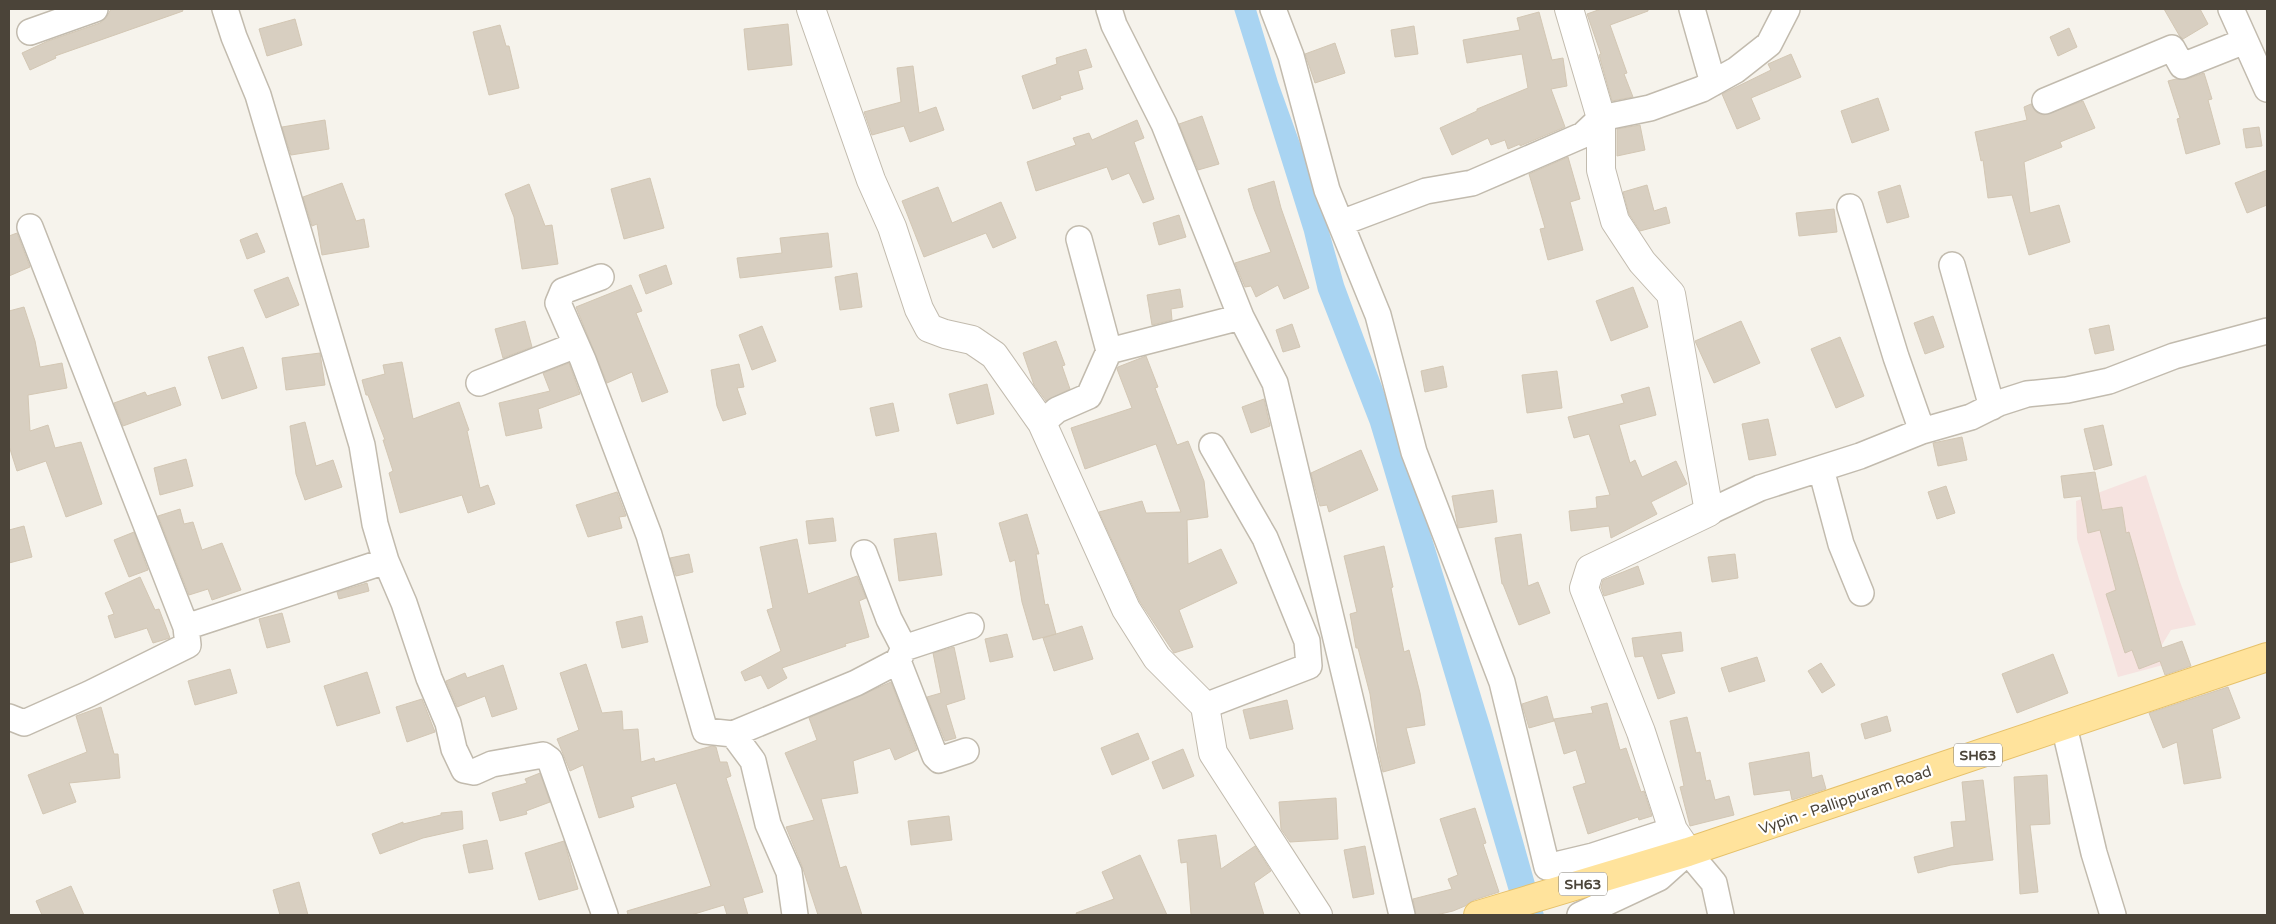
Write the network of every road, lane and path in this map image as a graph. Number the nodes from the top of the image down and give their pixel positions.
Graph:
1 (96, 9) edge
2 (225, 9) edge
3 (811, 9) edge
4 (1109, 9) edge
5 (1570, 9) edge
6 (1692, 9) edge
7 (1787, 9) edge
8 (2231, 9) edge
9 (1277, 17) edge
10 (30, 32) dead end
11 (2245, 41) junction
12 (1713, 83) junction
13 (2267, 89) edge
14 (2045, 101) dead end
15 (1600, 118) junction
16 (1850, 208) dead end
17 (1341, 223) junction
18 (30, 227) dead end
19 (1079, 240) dead end
20 (1952, 265) dead end
21 (601, 277) dead end
22 (1242, 317) junction
23 (2267, 330) edge
24 (576, 345) junction
25 (1109, 351) junction
26 (479, 383) dead end
27 (1992, 407) junction
28 (1042, 422) junction
29 (1922, 431) junction
30 (1212, 446) dead end
31 (1821, 469) junction
32 (1709, 512) junction
33 (864, 553) dead end
34 (386, 562) junction
35 (1862, 593) dead end
36 (971, 626) dead end
37 (186, 627) junction
38 (901, 654) junction
39 (2267, 657) edge
40 (1205, 706) junction
41 (9, 717) edge
42 (2064, 726) junction
43 (733, 734) junction
44 (966, 751) dead end
45 (1673, 830) junction
46 (1688, 852) junction
47 (605, 915) edge
48 (795, 915) edge
49 (1318, 915) edge
50 (1402, 915) edge
51 (1478, 915) edge
52 (1580, 915) edge
53 (1720, 915) edge
54 (2112, 915) edge

1 - 10 street
2 - 34 street
3 - 28 street
4 - 22 street
5 - 15 street
6 - 12 street
7 - 12 street
8 - 11 street
9 - 17 street
11 - 13 street
11 - 14 street
12 - 15 street
15 - 17 street
15 - 32 street
16 - 29 street
17 - 45 street
18 - 37 street
19 - 25 street
20 - 27 street
21 - 24 street
22 - 25 street
22 - 50 street
23 - 27 street
24 - 26 street
24 - 43 street
25 - 28 street
27 - 29 street
28 - 40 street
29 - 31 street
30 - 40 street
31 - 32 street
31 - 35 street
32 - 45 street
33 - 38 street
34 - 37 street
34 - 47 street
36 - 38 street
37 - 41 street
38 - 43 street
38 - 44 street
39 - 42 main road, Vypin - Pallippuram Road / SH63
40 - 49 street
42 - 46 main road, Vypin - Pallippuram Road / SH63
42 - 54 street
43 - 48 street
45 - 46 street
46 - 51 main road, Vypin - Pallippuram Road / SH63
46 - 52 street
46 - 53 street

